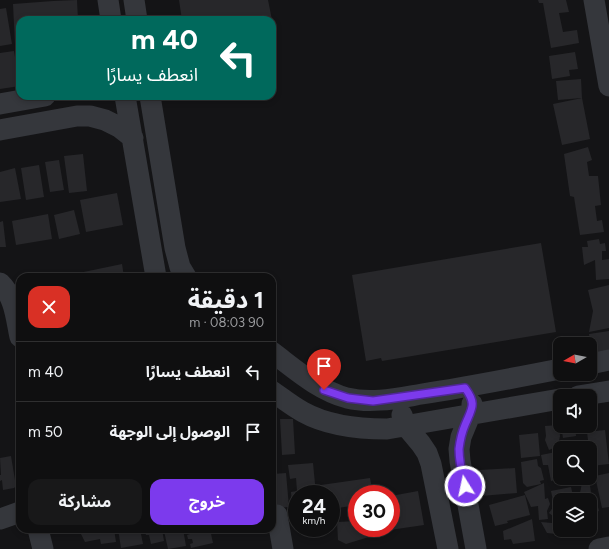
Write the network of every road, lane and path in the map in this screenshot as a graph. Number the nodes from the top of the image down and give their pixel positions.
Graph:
1 (108, 0) edge
2 (134, 0) edge
3 (594, 0) edge
4 (110, 16) edge
5 (136, 16) edge
6 (609, 86) edge
7 (22, 100) edge
8 (125, 100) edge
9 (151, 100) edge
10 (0, 104) edge
11 (0, 130) edge
12 (133, 138) junction
13 (155, 273) edge
14 (184, 273) edge
15 (0, 283) edge
16 (16, 318) edge
17 (276, 355) edge
18 (609, 360) edge
19 (597, 363) edge
20 (553, 371) edge
21 (465, 388) junction
22 (609, 391) edge
23 (597, 393) edge
24 (276, 394) edge
25 (409, 396) junction
26 (553, 400) edge
27 (471, 415) junction
28 (406, 426) junction
29 (16, 513) edge
30 (277, 515) dead end
31 (0, 519) edge
32 (39, 533) edge
33 (609, 547) edge
34 (43, 549) edge
35 (284, 549) edge
36 (448, 549) edge
37 (476, 549) edge
38 (599, 549) edge

1 - 4 street
2 - 5 street
3 - 6 street
7 - 10 street
8 - 12 street
9 - 14 street
11 - 12 street
12 - 13 street
15 - 16 street
17 - 25 street
18 - 19 street
20 - 21 street
21 - 25 street
21 - 27 street
22 - 23 street
24 - 28 street
25 - 28 street
26 - 27 street
27 - 28 street
27 - 37 street
28 - 36 street
29 - 31 street
30 - 35 street
32 - 34 street
33 - 38 street

